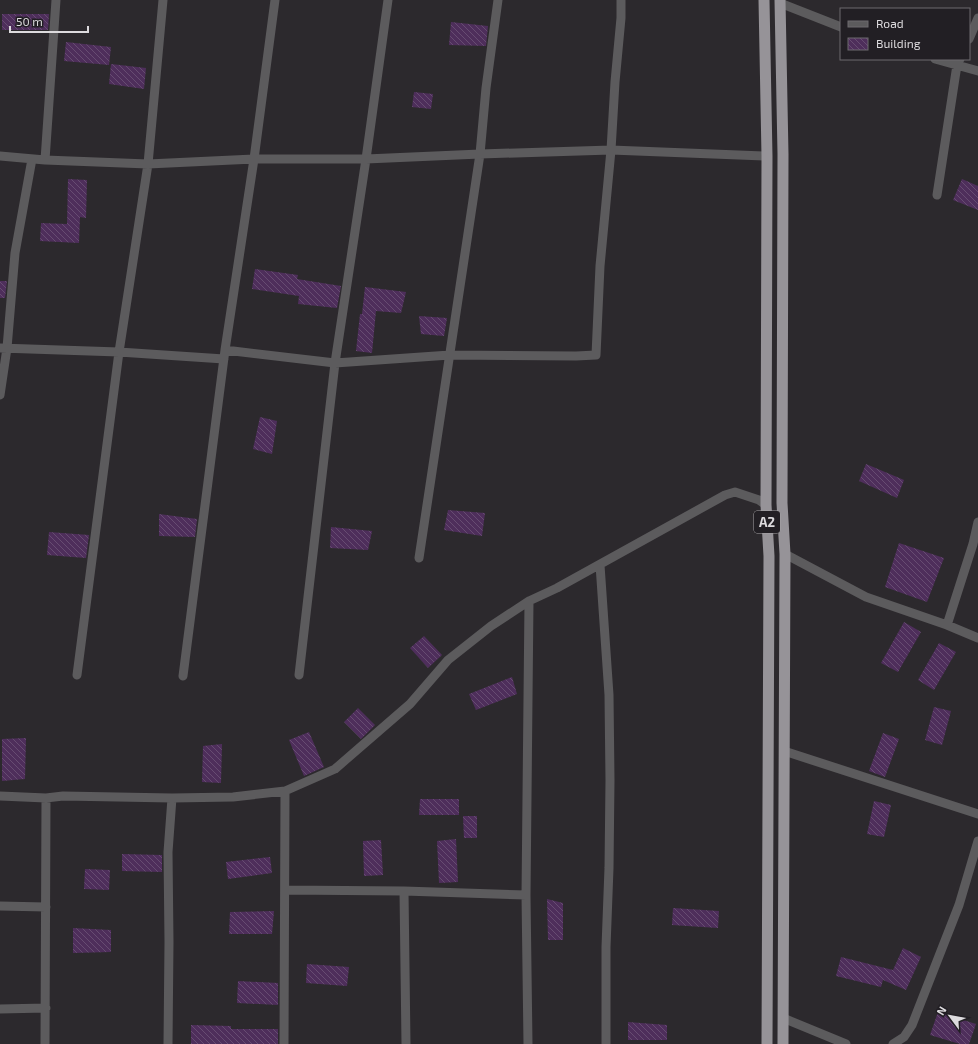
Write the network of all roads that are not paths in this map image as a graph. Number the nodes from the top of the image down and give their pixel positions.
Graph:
1 (56, 0) edge
2 (163, 0) edge
3 (275, 0) edge
4 (388, 0) edge
5 (498, 0) edge
6 (621, 0) edge
7 (764, 0) edge
8 (780, 2) edge
9 (978, 18) edge
10 (840, 27) edge
11 (970, 37) edge
12 (943, 60) edge
13 (959, 62) edge
14 (978, 71) edge
15 (610, 150) junction
16 (480, 154) junction
17 (0, 156) edge
18 (767, 156) junction
19 (32, 159) junction
20 (254, 159) junction
21 (366, 159) junction
22 (45, 160) junction
23 (148, 164) junction
24 (937, 195) dead end
25 (3, 348) edge
26 (119, 352) junction
27 (225, 355) junction
28 (450, 356) junction
29 (335, 363) junction
30 (0, 395) edge
31 (766, 505) junction
32 (978, 522) edge
33 (785, 554) junction
34 (419, 558) dead end
35 (600, 565) junction
36 (529, 601) junction
37 (947, 625) junction
38 (978, 638) edge
39 (299, 674) dead end
40 (77, 675) dead end
41 (184, 676) dead end
42 (784, 751) junction
43 (284, 791) junction
44 (0, 796) edge
45 (46, 798) junction
46 (172, 798) junction
47 (977, 811) edge
48 (978, 841) edge
49 (284, 890) junction
50 (404, 891) junction
51 (526, 895) junction
52 (0, 906) edge
53 (46, 908) junction
54 (46, 1008) junction
55 (0, 1009) edge
56 (783, 1018) junction
57 (45, 1044) edge
58 (168, 1044) edge
59 (284, 1044) edge
60 (406, 1044) edge
61 (528, 1044) edge
62 (606, 1044) edge
63 (767, 1044) edge
64 (783, 1044) edge
65 (846, 1044) edge
66 (893, 1044) edge

1 - 22 street
2 - 23 street
3 - 20 street
4 - 21 street
5 - 16 street
6 - 15 street
7 - 18 highway, A2
8 - 10 street
8 - 33 highway, A2
9 - 11 street
12 - 13 street
13 - 14 street
13 - 24 street
15 - 16 street
15 - 18 street
15 - 28 street
16 - 21 street
16 - 28 street
17 - 19 street
18 - 31 highway, A2
19 - 22 street
19 - 25 street
20 - 21 street
20 - 23 street
20 - 27 street
21 - 29 street
22 - 23 street
23 - 26 street
25 - 26 street
25 - 30 street
26 - 27 street
26 - 40 street
27 - 29 street
27 - 41 street
28 - 29 street
28 - 34 street
29 - 39 street
31 - 35 street
31 - 63 highway, A2
32 - 37 street
33 - 37 street
33 - 42 highway, A2
35 - 36 street
35 - 62 street
36 - 43 street
36 - 51 street
37 - 38 street
42 - 47 street
42 - 56 highway, A2
43 - 46 street
43 - 49 street
44 - 45 street
45 - 46 street
45 - 53 street
46 - 58 street
48 - 66 street
49 - 50 street
49 - 59 street
50 - 51 street
50 - 60 street
51 - 61 street
52 - 53 street
53 - 54 street
54 - 55 street
54 - 57 street
56 - 64 highway, A2
56 - 65 street

